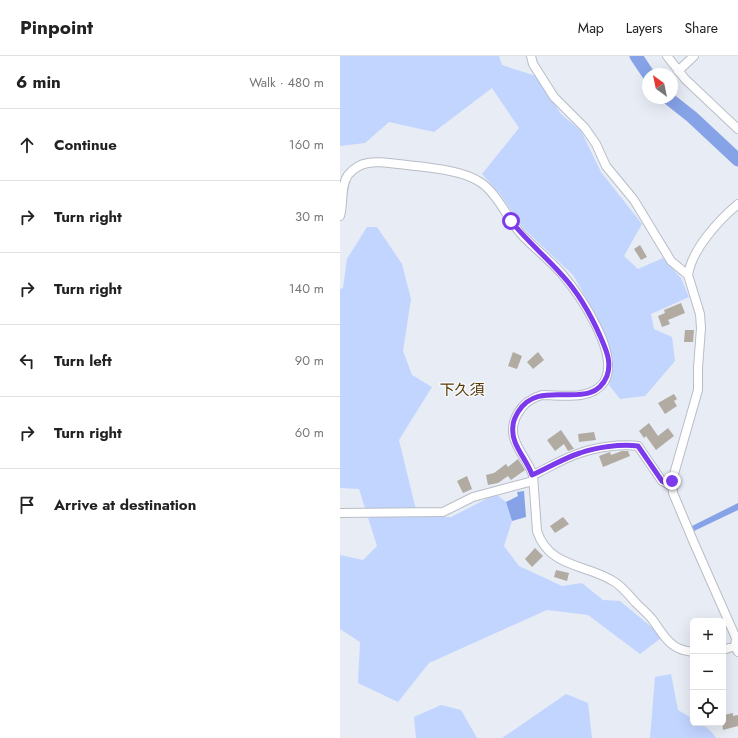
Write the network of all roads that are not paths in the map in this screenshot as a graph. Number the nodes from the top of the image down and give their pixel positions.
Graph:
1 (531, 56) edge
2 (667, 56) edge
3 (694, 56) edge
4 (676, 68) edge
5 (678, 71) joint
6 (738, 129) edge
7 (737, 205) edge
8 (340, 216) edge
9 (688, 275) junction
10 (533, 478) junction
11 (672, 486) junction
12 (340, 512) edge
13 (737, 648) edge
14 (726, 650) edge
15 (690, 651) edge

1 - 9 street
2 - 4 street
3 - 5 street
5 - 6 street
7 - 9 street
8 - 10 street
9 - 11 street
10 - 11 street
10 - 12 street
10 - 15 street
11 - 13 street
13 - 14 street

